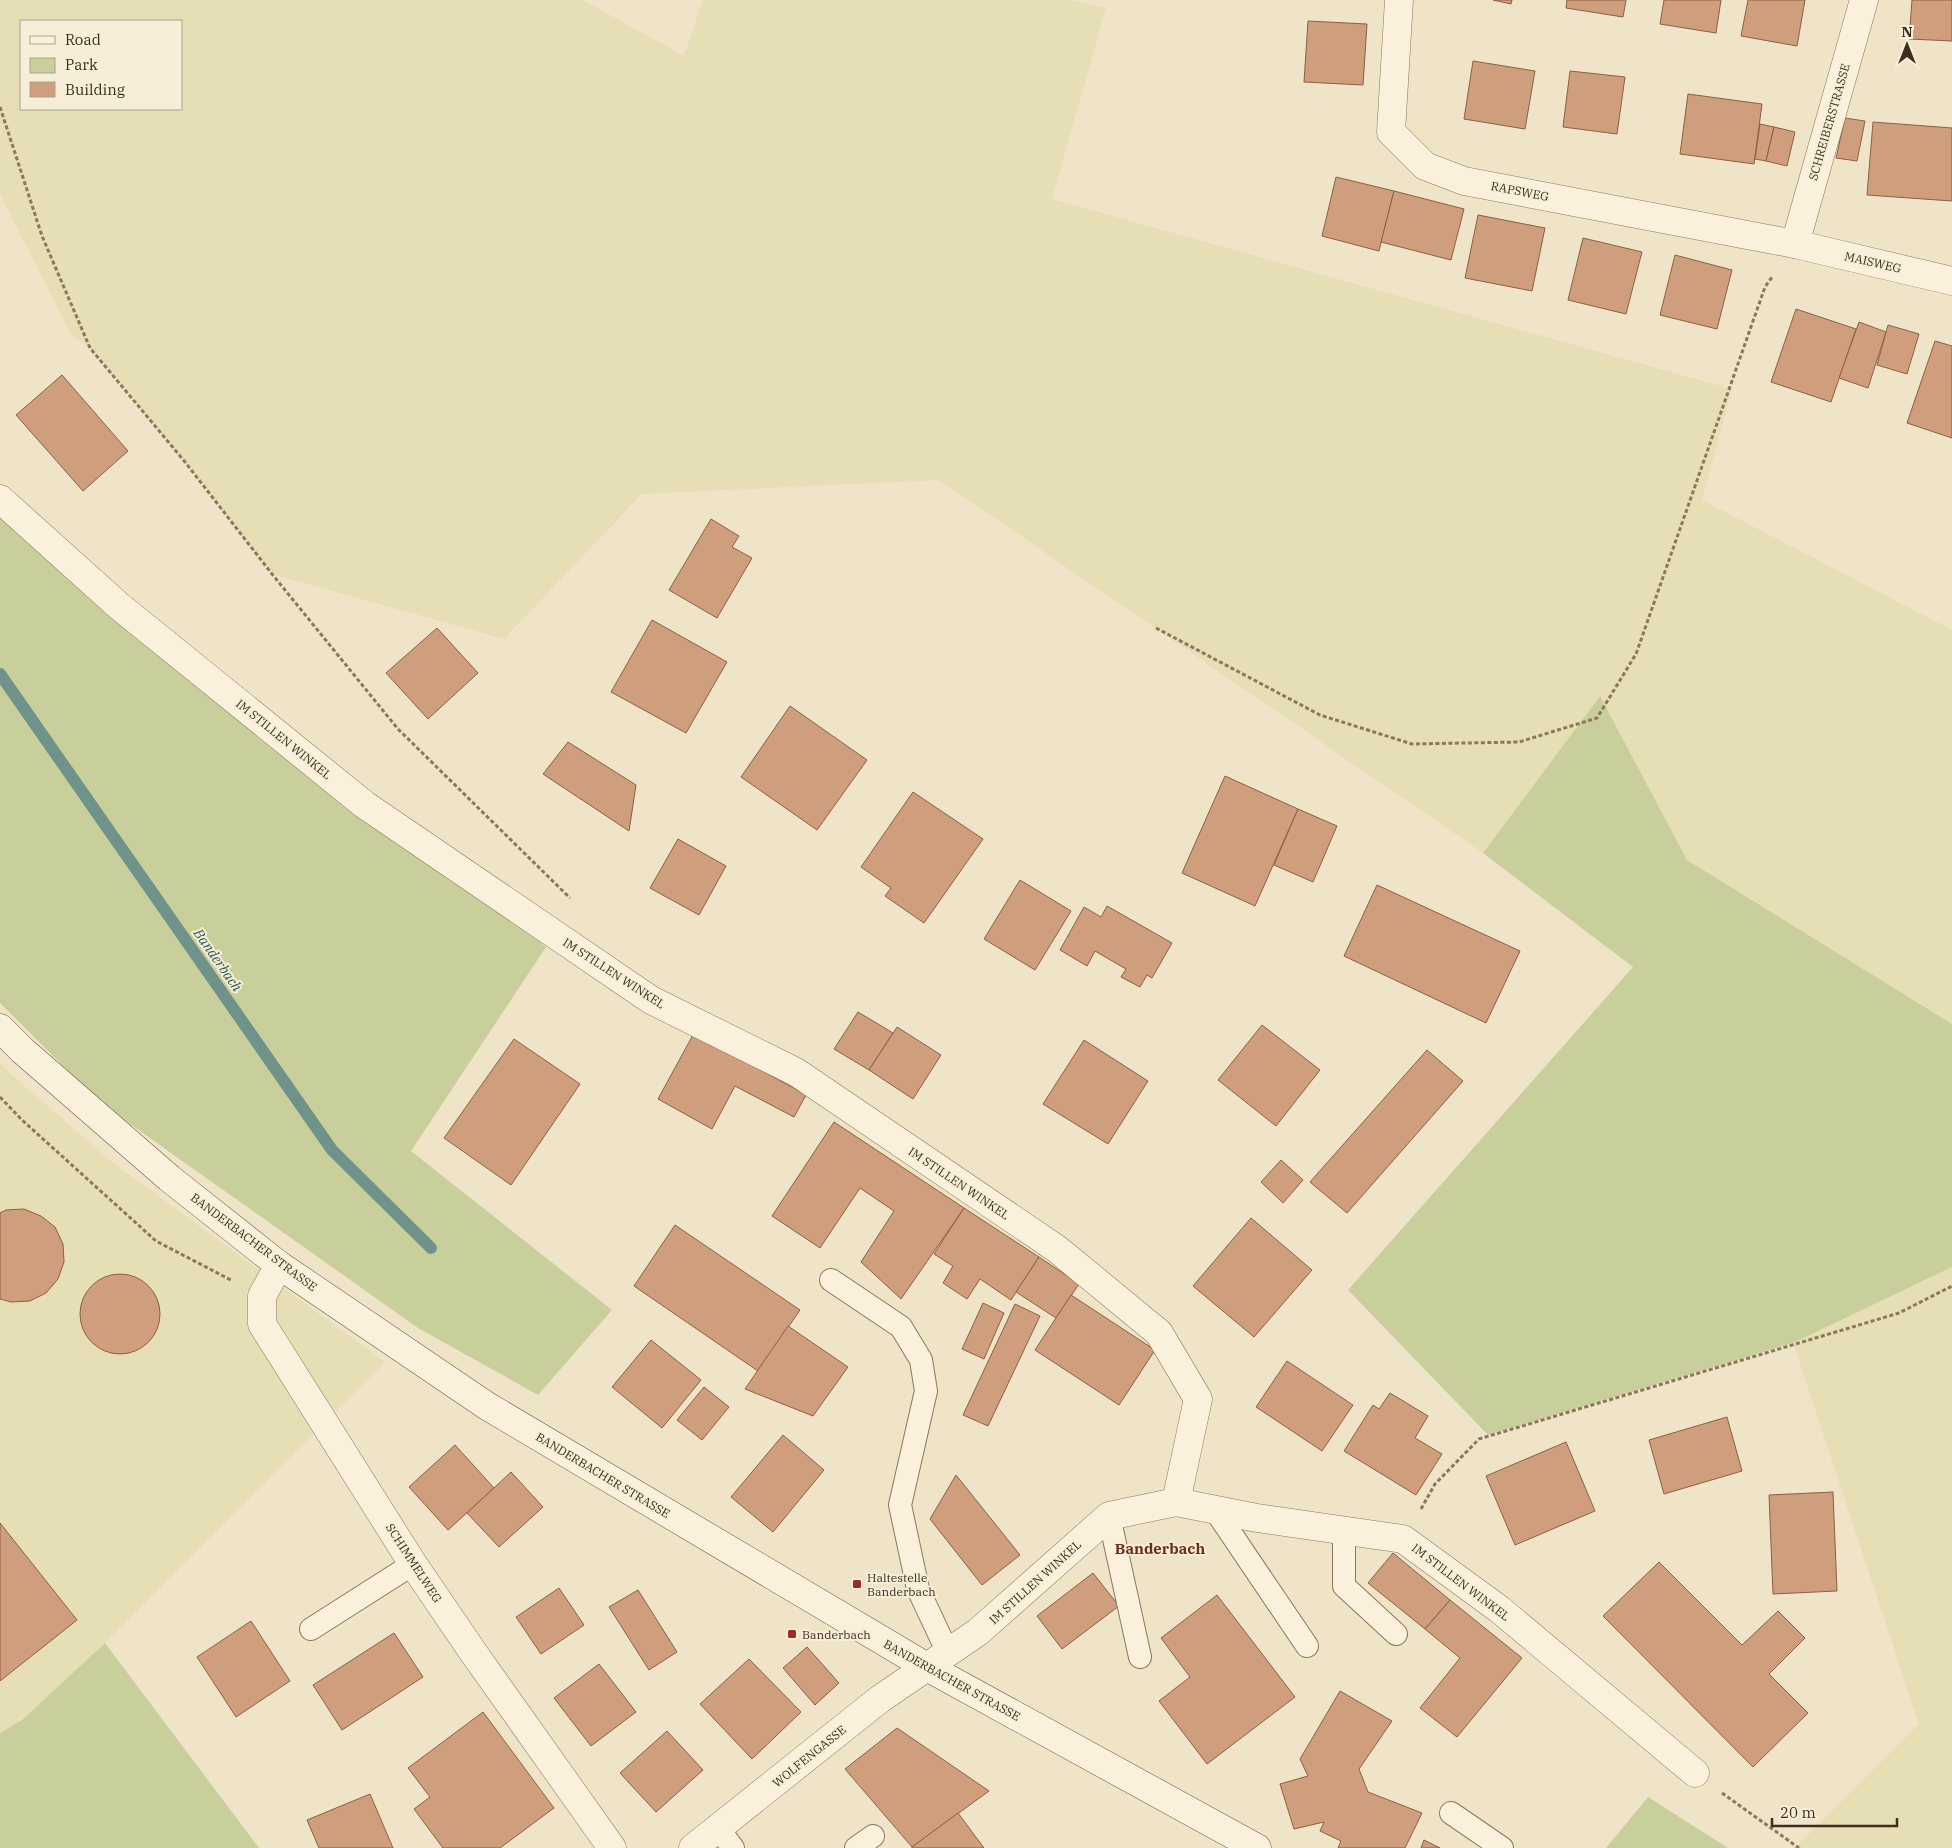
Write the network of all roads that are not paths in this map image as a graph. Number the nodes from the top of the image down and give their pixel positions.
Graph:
1 (1399, 0) edge
2 (1864, 0) edge
3 (1795, 244) junction
4 (1952, 281) edge
5 (0, 498) edge
6 (0, 1028) edge
7 (279, 1265) junction
8 (831, 1280) dead end
9 (1176, 1502) junction
10 (1215, 1510) junction
11 (1109, 1516) junction
12 (1344, 1530) junction
13 (413, 1564) junction
14 (311, 1629) dead end
15 (1396, 1634) dead end
16 (1307, 1646) dead end
17 (1140, 1657) dead end
18 (937, 1660) junction
19 (1694, 1773) road end
20 (1450, 1814) dead end
21 (726, 1838) edge
22 (612, 1848) edge
23 (693, 1848) edge
24 (1257, 1848) edge
25 (1502, 1848) edge

1 - 3 street, RAPSWEG
2 - 3 street, SCHREIBERSTRASSE
3 - 4 street, MAISWEG
5 - 9 street, IM STILLEN WINKEL
6 - 7 street, BANDERBACHER STRASSE
7 - 13 street, SCHIMMELWEG
7 - 18 street, BANDERBACHER STRASSE
8 - 18 lane
9 - 10 street, IM STILLEN WINKEL
9 - 11 street, IM STILLEN WINKEL
10 - 12 street, IM STILLEN WINKEL
10 - 16 lane
11 - 17 lane
11 - 18 street, IM STILLEN WINKEL
12 - 15 lane
12 - 19 street, IM STILLEN WINKEL
13 - 14 lane
13 - 22 street, SCHIMMELWEG
18 - 21 street, WOLFENGASSE
18 - 24 street, BANDERBACHER STRASSE
20 - 25 lane
21 - 23 street, WOLFENGASSE

